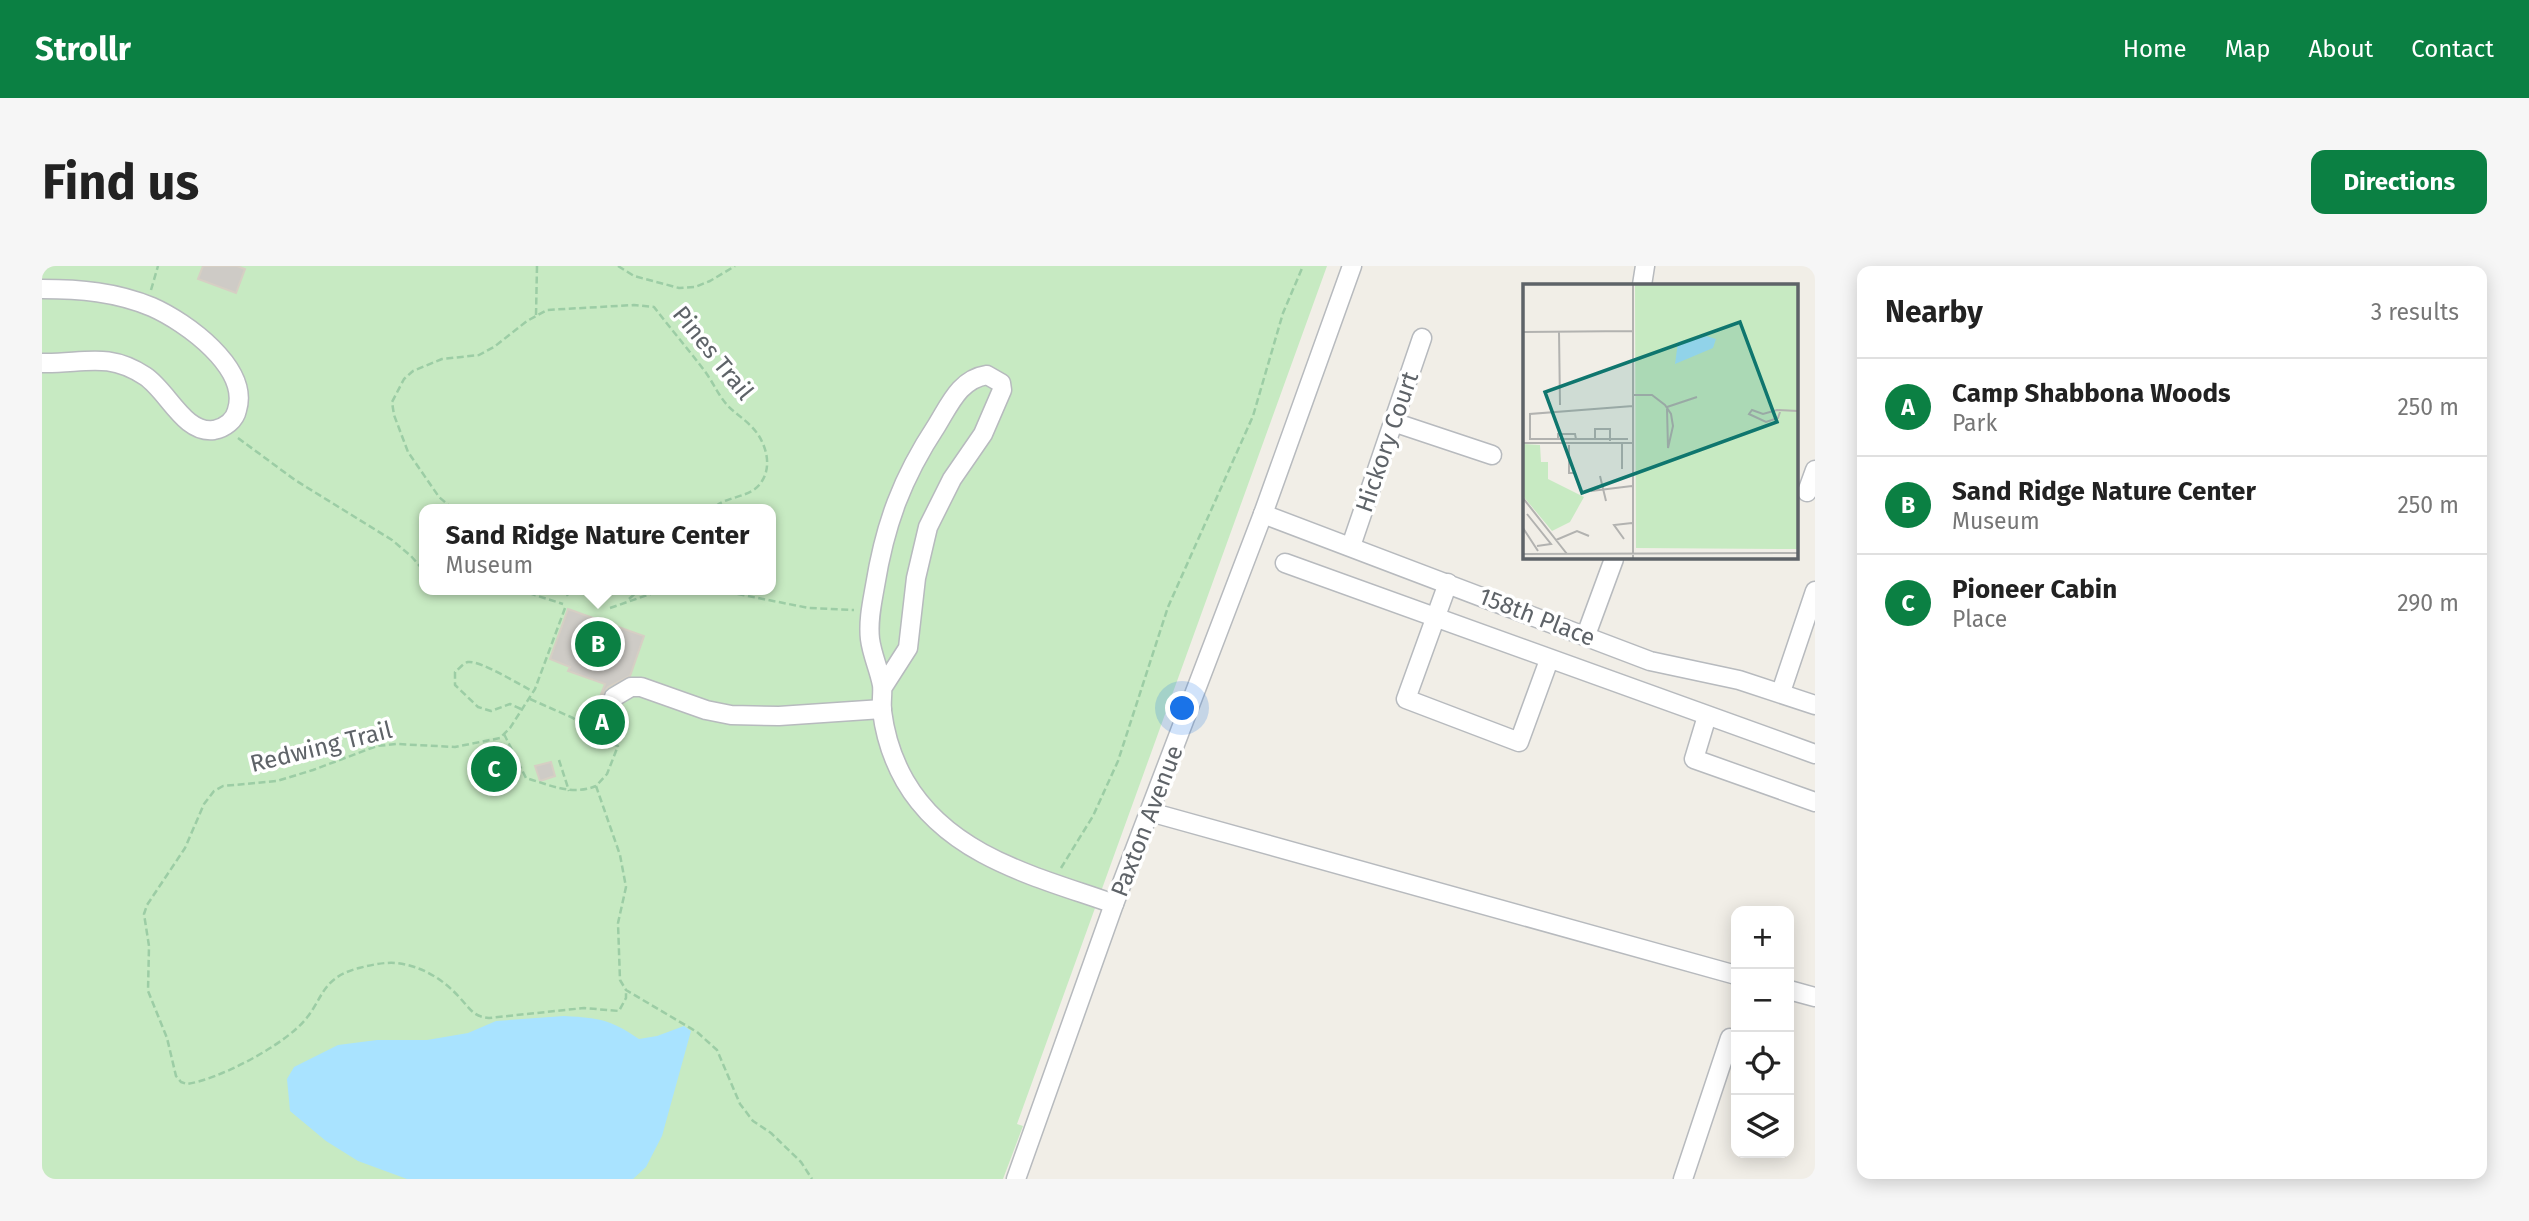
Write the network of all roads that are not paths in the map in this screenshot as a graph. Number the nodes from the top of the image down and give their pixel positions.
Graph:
1 (1352, 266) edge
2 (1645, 266) edge
3 (1642, 284) edge
4 (42, 289) edge
5 (1422, 338) dead end
6 (42, 363) edge
7 (1393, 422) junction
8 (1492, 455) dead end
9 (1815, 470) edge
10 (1806, 492) edge
11 (1263, 514) junction
12 (1351, 546) junction
13 (1614, 559) dead end
14 (1285, 564) dead end
15 (1448, 583) junction
16 (1815, 592) edge
17 (1435, 618) junction
18 (1586, 635) junction
19 (1549, 660) junction
20 (883, 688) junction
21 (1781, 692) junction
22 (614, 697) dead end
23 (1815, 705) edge
24 (882, 709) junction
25 (1707, 716) junction
26 (1815, 754) edge
27 (1815, 802) edge
28 (1150, 812) junction
29 (1114, 904) junction
30 (1731, 974) edge
31 (1794, 991) edge
32 (1815, 997) edge
33 (1730, 1038) dead end
34 (1016, 1179) edge
35 (1683, 1179) edge

1 - 11 street, Paxton Avenue
2 - 3 street
4 - 6 street
5 - 7 street, Hickory Court
7 - 8 street
7 - 12 street, Hickory Court
9 - 10 street
11 - 12 street, 158th Place
11 - 28 street, Paxton Avenue
12 - 15 street, 158th Place
13 - 18 street
14 - 17 street
15 - 17 street
15 - 18 street, 158th Place
16 - 21 street
17 - 19 street
17 - 19 street
18 - 21 street, 158th Place
19 - 25 street
20 - 20 street
20 - 24 street
21 - 23 street, 158th Place
22 - 24 street
24 - 29 street
25 - 26 street
25 - 27 street
28 - 29 street, Paxton Avenue
28 - 30 street
29 - 34 street, Paxton Avenue
31 - 32 street
33 - 35 street

